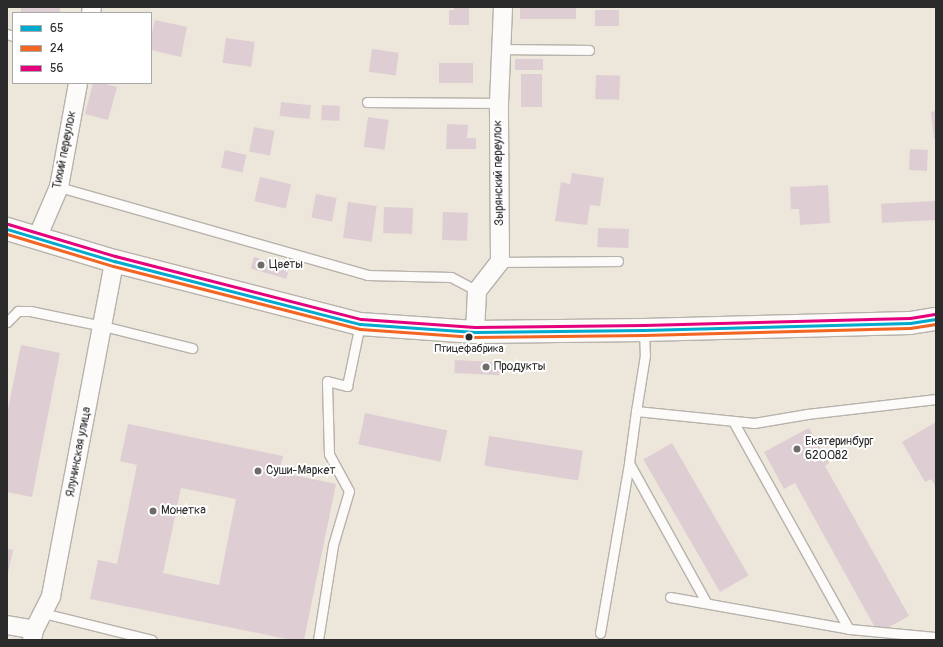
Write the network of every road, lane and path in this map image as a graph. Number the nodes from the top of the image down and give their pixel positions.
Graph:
1 (503, 7) edge
2 (502, 49) junction
3 (589, 50) dead end
4 (78, 84) edge
5 (367, 102) dead end
6 (498, 103) junction
7 (59, 187) junction
8 (7, 229) edge
9 (37, 238) junction
10 (114, 261) junction
11 (618, 261) dead end
12 (500, 262) junction
13 (477, 292) junction
14 (936, 318) edge
15 (7, 322) edge
16 (360, 324) junction
17 (103, 326) junction
18 (644, 330) junction
19 (476, 332) junction
20 (192, 348) dead end
21 (936, 400) edge
22 (636, 411) junction
23 (733, 421) junction
24 (629, 463) junction
25 (670, 597) dead end
26 (706, 602) junction
27 (43, 613) junction
28 (7, 625) edge
29 (849, 628) junction
30 (600, 633) dead end
31 (33, 635) edge
32 (936, 637) edge
33 (152, 640) edge
34 (318, 640) edge

1 - 2 street, Зырянский переулок
2 - 3 lane
2 - 6 street, Зырянский переулок
4 - 7 street, Тихий переулок
5 - 6 lane
6 - 12 street, Зырянский переулок
7 - 9 street, Тихий переулок
7 - 13 lane
8 - 9 main road
9 - 10 main road
10 - 16 main road
10 - 17 street, Ялунинская улица
11 - 12 lane
12 - 13 street
13 - 19 street
14 - 18 main road
15 - 17 lane
16 - 19 main road
16 - 34 lane
17 - 20 lane
17 - 27 street, Ялунинская улица
18 - 19 main road
18 - 22 lane
21 - 23 lane
22 - 23 lane
22 - 24 lane
23 - 29 lane
24 - 26 lane
24 - 30 lane
25 - 26 lane
26 - 29 lane
27 - 31 street, Ялунинская улица
27 - 33 lane
28 - 31 street
29 - 32 lane

